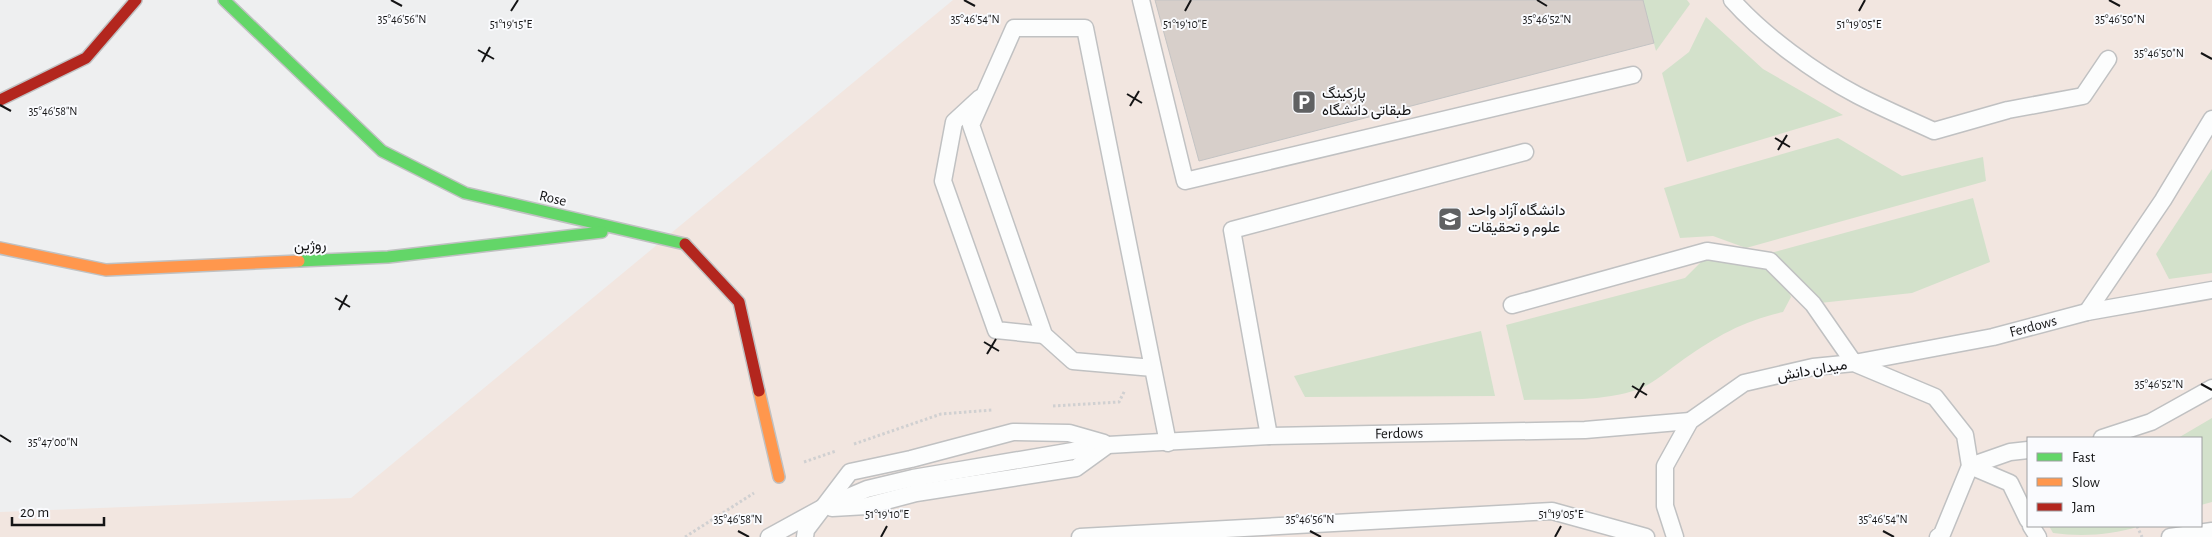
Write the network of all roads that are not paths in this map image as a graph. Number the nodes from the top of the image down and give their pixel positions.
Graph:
1 (136, 0) edge
2 (224, 0) edge
3 (1142, 0) edge
4 (1732, 0) edge
5 (2108, 59) dead end
6 (1633, 75) dead end
7 (987, 91) junction
8 (0, 100) edge
9 (2212, 119) edge
10 (1525, 152) dead end
11 (622, 229) junction
12 (0, 248) edge
13 (2212, 290) edge
14 (1512, 305) dead end
15 (2087, 312) junction
16 (1044, 335) junction
17 (1854, 363) junction
18 (1153, 368) junction
19 (2212, 388) edge
20 (1690, 420) junction
21 (1270, 436) junction
22 (2105, 437) edge
23 (1168, 443) junction
24 (1108, 445) junction
25 (2027, 450) edge
26 (1970, 466) junction
27 (779, 477) dead end
28 (822, 508) junction
29 (2027, 512) edge
30 (2212, 531) edge
31 (769, 537) edge
32 (805, 537) edge
33 (1080, 537) edge
34 (1646, 537) edge
35 (1675, 537) edge
36 (1938, 537) edge
37 (2170, 537) edge

1 - 8 street
2 - 11 street, Rose
3 - 6 lane
4 - 5 lane
7 - 16 lane
7 - 16 lane
7 - 18 lane
9 - 15 lane
10 - 21 lane
11 - 12 street, روژین
11 - 27 street, Rose
13 - 15 lane, Ferdows
14 - 17 lane
15 - 17 lane, Ferdows
16 - 18 lane
17 - 20 lane, میدان دانش
17 - 26 lane, میدان دانش
18 - 23 lane
19 - 22 lane
20 - 21 lane, Ferdows
20 - 35 lane, میدان دانش
21 - 23 lane, Ferdows
23 - 24 lane, Ferdows
24 - 28 lane
24 - 28 lane
25 - 26 lane
26 - 29 lane
26 - 36 lane
28 - 31 lane
28 - 32 lane
30 - 37 lane
33 - 34 lane

